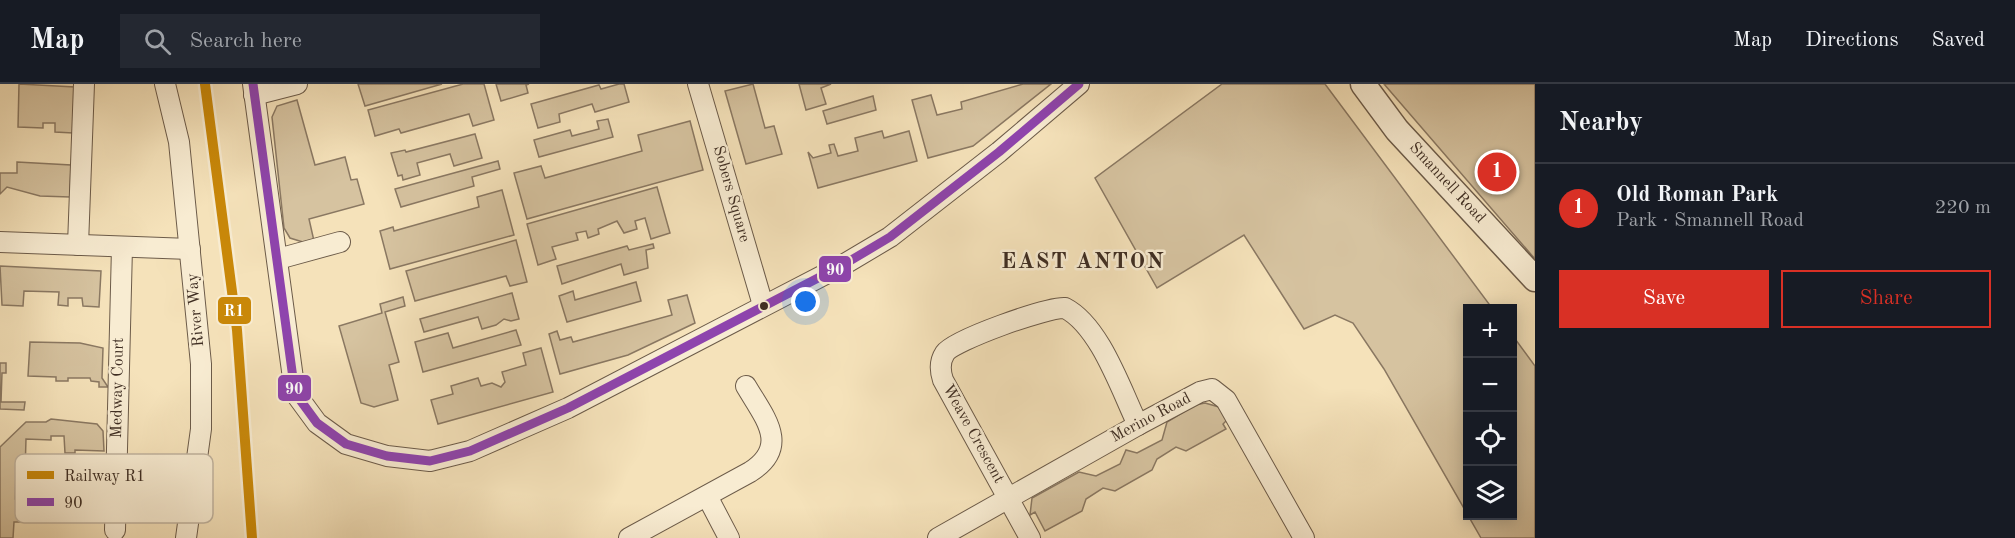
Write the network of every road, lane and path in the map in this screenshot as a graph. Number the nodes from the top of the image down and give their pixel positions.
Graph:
1 (84, 84) edge
2 (165, 84) edge
3 (297, 84) edge
4 (698, 84) edge
5 (1079, 84) edge
6 (1363, 84) edge
7 (254, 90) edge
8 (0, 242) edge
9 (340, 242) dead end
10 (78, 245) junction
11 (122, 247) junction
12 (190, 249) junction
13 (278, 259) junction
14 (1535, 279) edge
15 (763, 305) junction
16 (746, 386) dead end
17 (1138, 425) junction
18 (117, 454) edge
19 (198, 454) edge
20 (706, 496) junction
21 (1007, 498) junction
22 (115, 523) edge
23 (188, 523) edge
24 (115, 530) dead end
25 (186, 538) edge
26 (628, 538) edge
27 (729, 538) edge
28 (938, 538) edge
29 (1030, 538) edge
30 (1304, 538) edge

1 - 10 street
2 - 12 street, River Way
3 - 7 street
4 - 15 street, Sobers Square
5 - 15 street
6 - 14 street, Smannell Road
7 - 13 street
8 - 10 street
9 - 13 street
10 - 11 street
11 - 12 street
11 - 18 street, Medway Court
12 - 19 street, River Way
13 - 15 street
16 - 20 street
17 - 21 street, Merino Road
17 - 21 street, Weave Crescent
17 - 30 street, Merino Road
20 - 26 street
20 - 27 street
21 - 28 street, Merino Road
21 - 29 street
22 - 24 street, Medway Court
23 - 25 street, River Way

